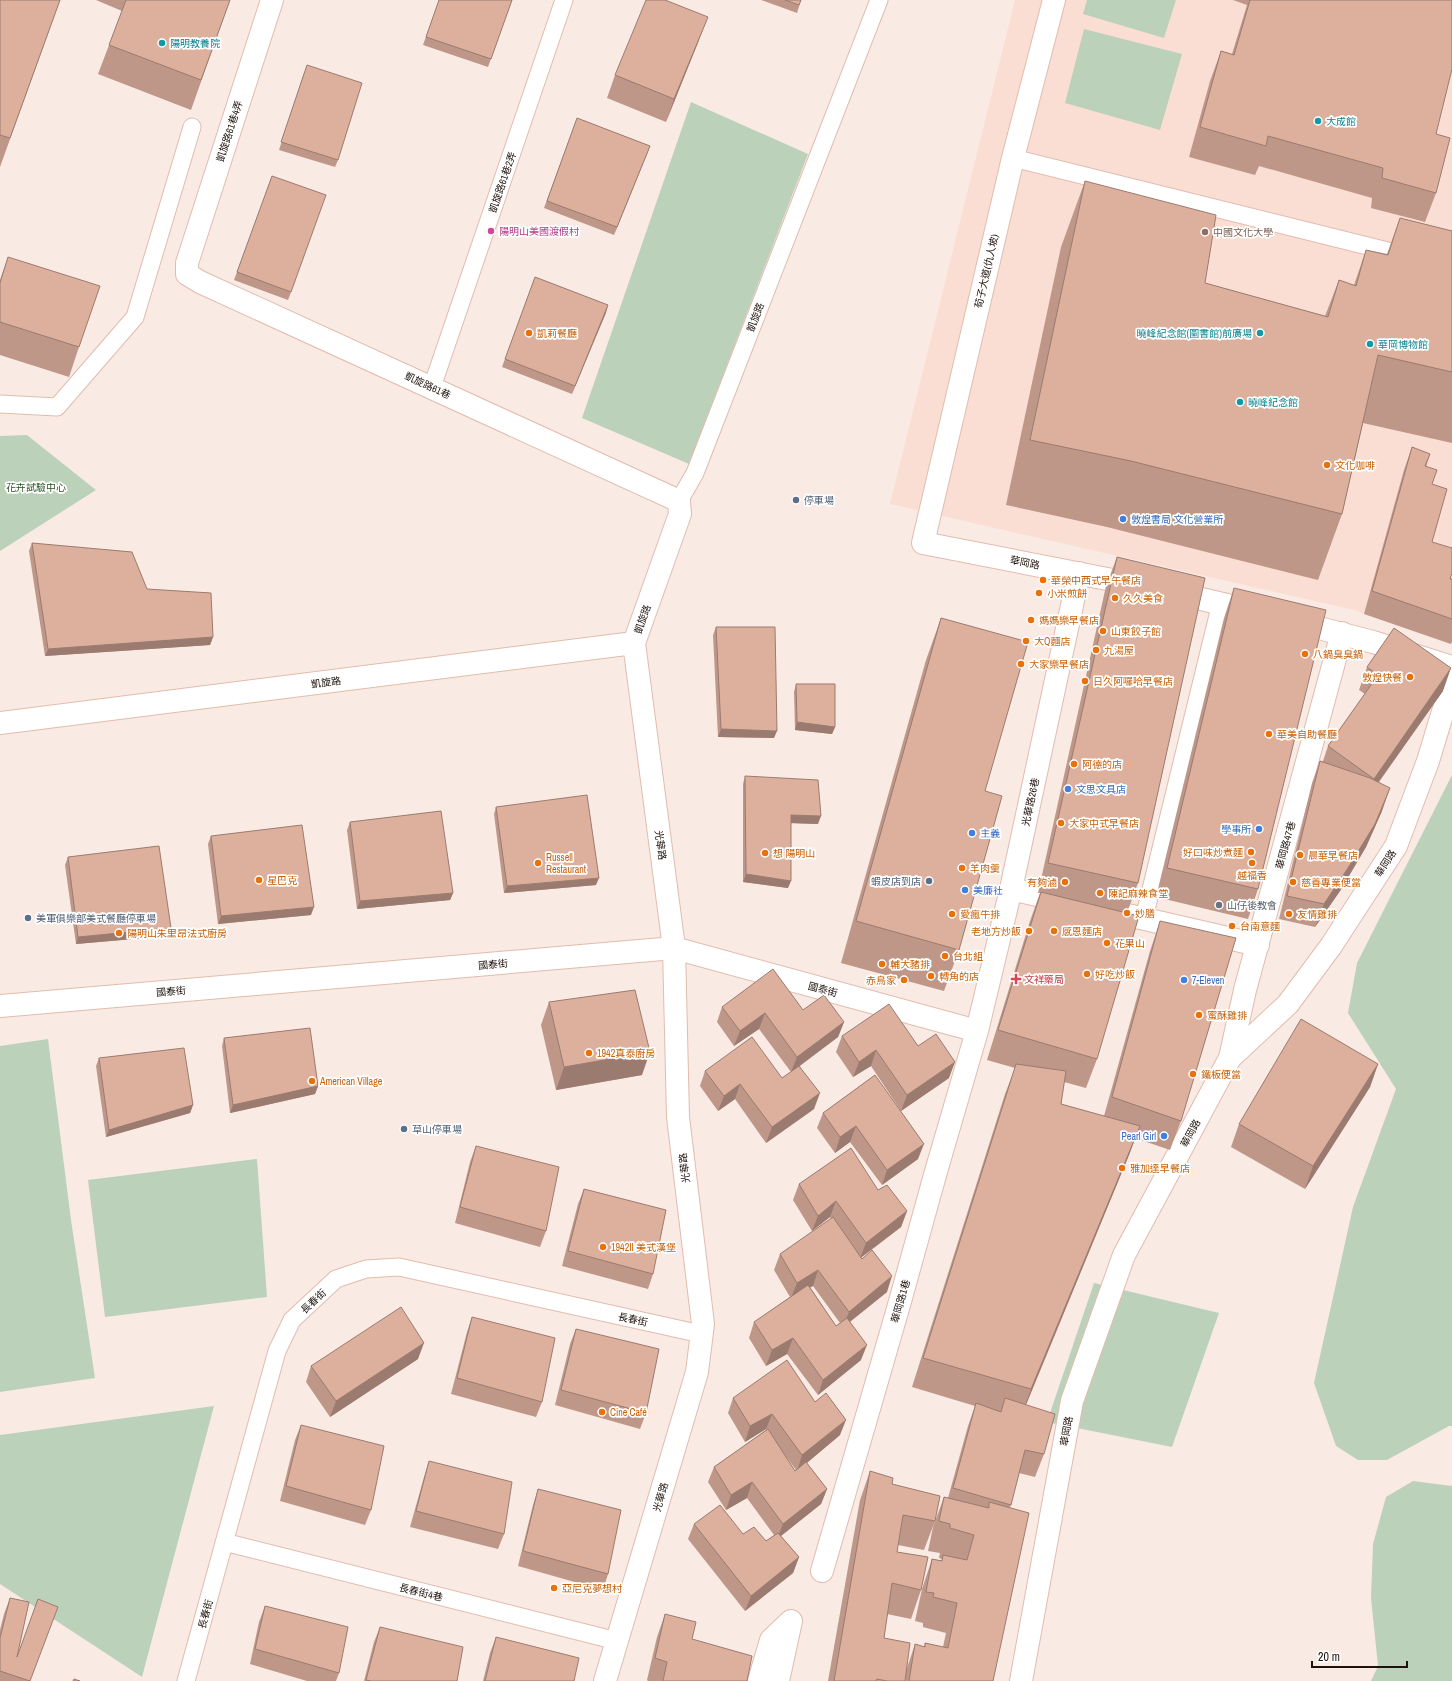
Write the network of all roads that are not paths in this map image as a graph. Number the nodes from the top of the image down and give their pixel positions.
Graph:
1 (272, 0) edge
2 (564, 0) edge
3 (879, 0) edge
4 (1054, 0) edge
5 (192, 126) dead end
6 (1013, 158) junction
7 (186, 263) joint
8 (1452, 267) edge
9 (432, 387) junction
10 (0, 404) edge
11 (679, 501) junction
12 (923, 542) joint
13 (1079, 573) junction
14 (1221, 603) junction
15 (1342, 633) junction
16 (634, 643) junction
17 (1452, 667) edge
18 (1452, 682) edge
19 (0, 723) edge
20 (1011, 889) junction
21 (1144, 918) junction
22 (1258, 945) junction
23 (674, 948) junction
24 (0, 1006) edge
25 (977, 1031) junction
26 (1230, 1058) junction
27 (701, 1334) junction
28 (224, 1542) junction
29 (822, 1571) dead end
30 (617, 1641) junction
31 (186, 1681) edge
32 (605, 1681) edge
33 (759, 1681) edge
34 (778, 1681) edge
35 (1021, 1681) edge

1 - 7 street, 凱旋路61巷4弄
2 - 9 lane, 凱旋路61巷2弄
3 - 11 lane, 凱旋路
4 - 6 street, 荀子大道(仇人坡)
5 - 10 lane
6 - 8 lane
6 - 12 street, 荀子大道(仇人坡)
7 - 9 street, 凱旋路61巷
9 - 11 street, 凱旋路61巷
11 - 16 street, 凱旋路
12 - 13 street, 華岡路
13 - 14 street, 華岡路
13 - 20 street, 光華路26巷
14 - 15 street, 華岡路
14 - 21 lane
15 - 17 street, 華岡路
15 - 22 street, 華岡路47巷
16 - 19 street, 凱旋路
16 - 23 street, 光華路
18 - 26 street, 華岡路
20 - 21 street
20 - 25 street, 光華路26巷
21 - 22 street
22 - 26 street, 華岡路47巷
23 - 24 street, 國泰街
23 - 25 street, 國泰街
23 - 27 street, 光華路
25 - 29 street, 華岡路1巷
26 - 35 street, 華岡路
27 - 28 lane, 長春街
27 - 30 street, 光華路
28 - 30 lane, 長春街4巷
28 - 31 lane, 長春街
30 - 32 street, 光華路
33 - 34 street

